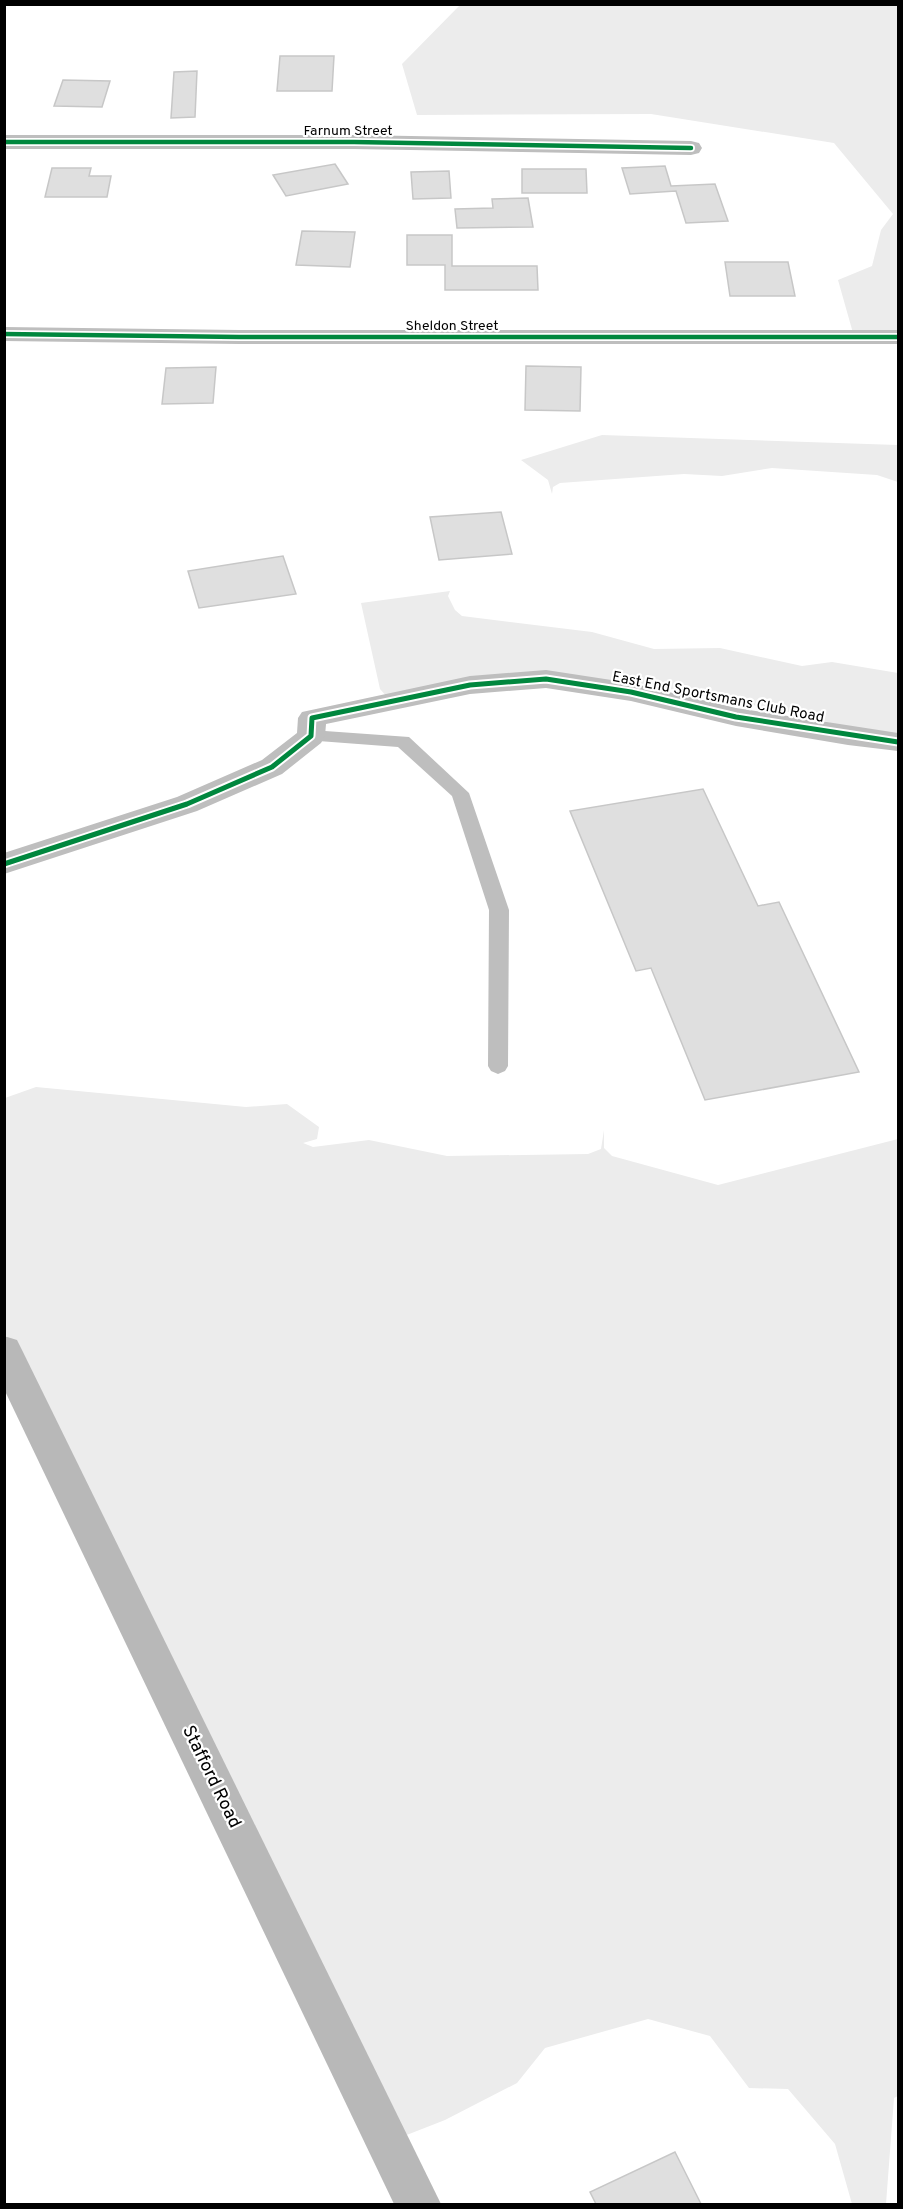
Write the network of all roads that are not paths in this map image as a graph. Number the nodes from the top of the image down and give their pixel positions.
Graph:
1 (4, 142) edge
2 (691, 148) dead end
3 (4, 334) edge
4 (898, 338) edge
5 (311, 736) junction
6 (898, 742) edge
7 (4, 864) edge
8 (498, 1066) dead end
9 (4, 1350) edge
10 (418, 2205) edge

1 - 2 street, Farnum Street
3 - 4 street, Sheldon Street
5 - 6 street, East End Sportsmans Club Road
5 - 7 street, East End Sportsmans Club Road
5 - 8 lane
9 - 10 main road, Stafford Road

